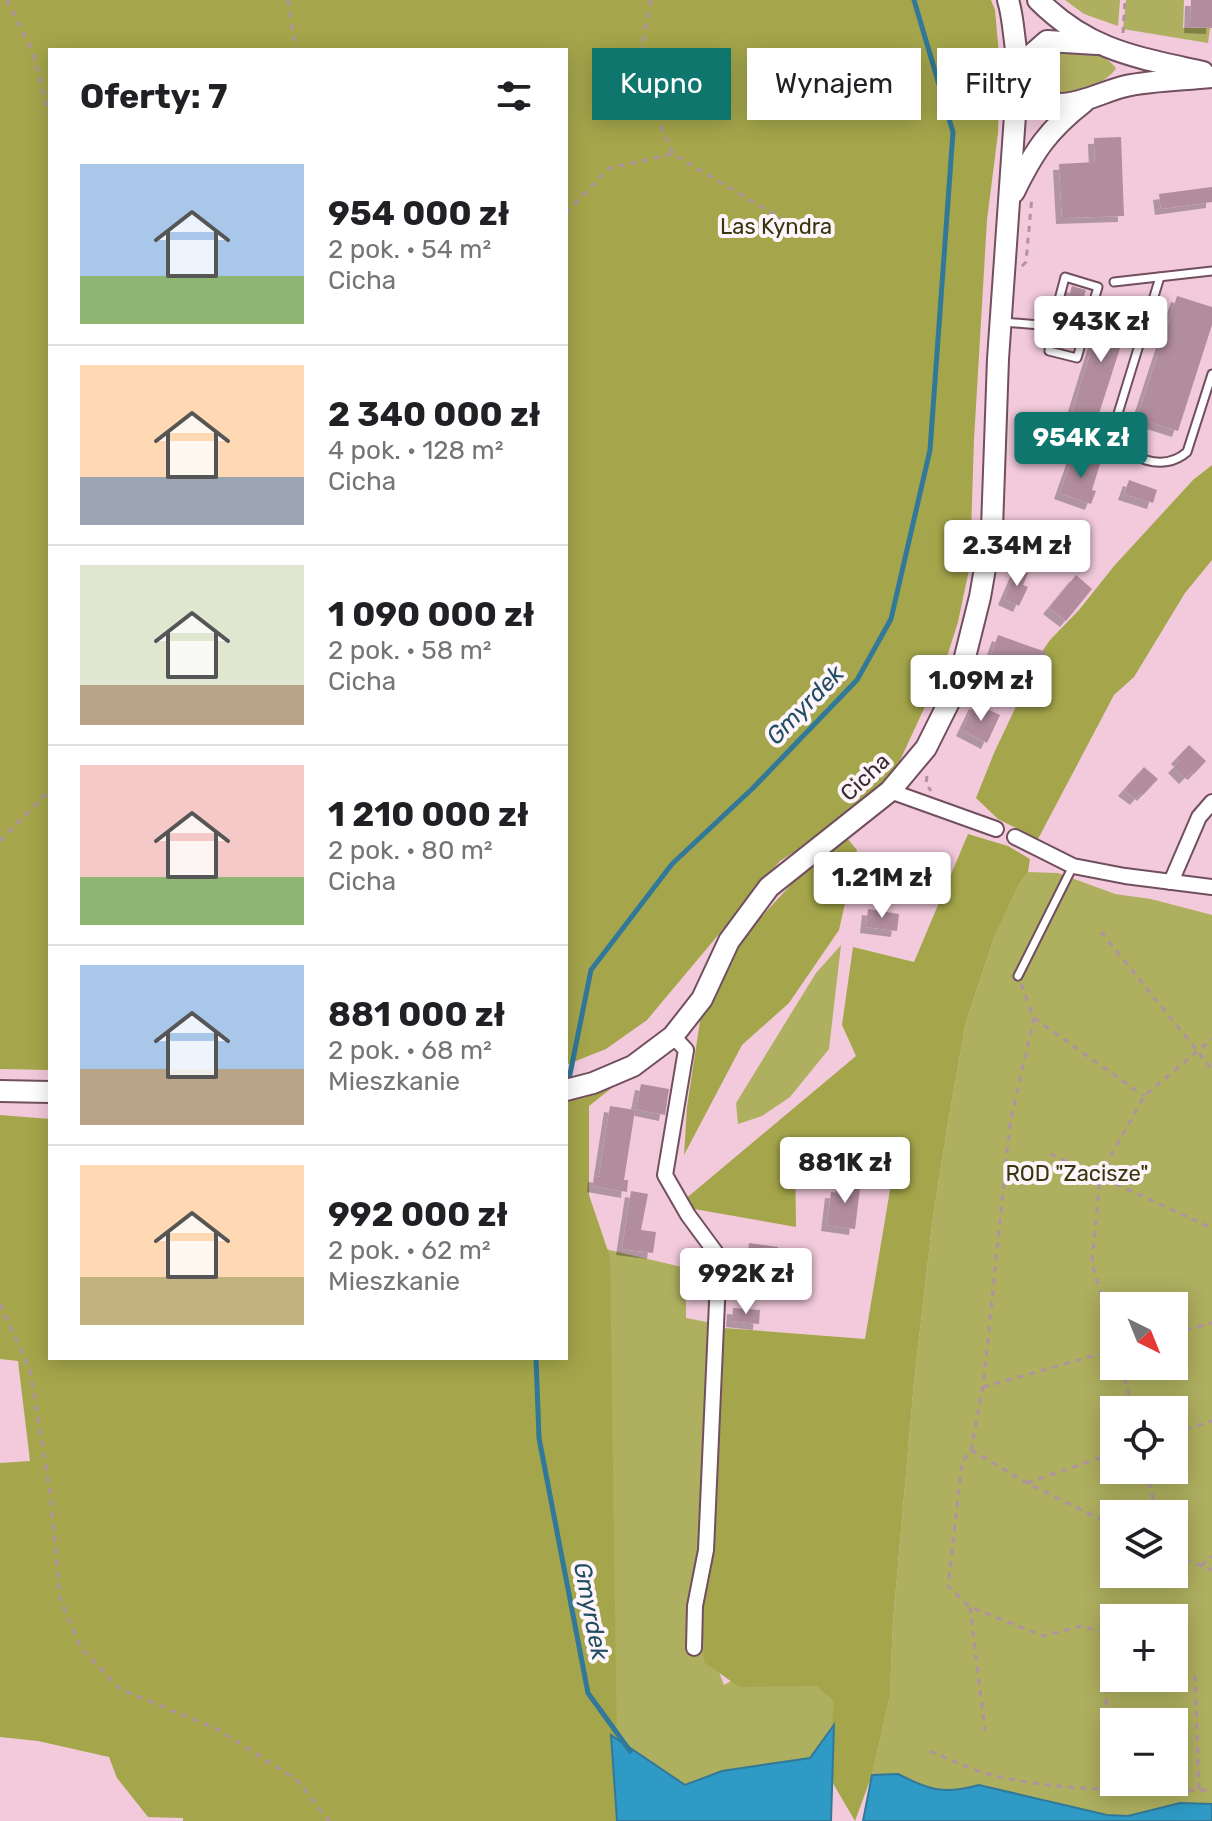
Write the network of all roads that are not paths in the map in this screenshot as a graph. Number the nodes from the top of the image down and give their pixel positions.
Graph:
1 (1008, 0) edge
2 (1038, 0) edge
3 (1097, 44) junction
4 (1017, 48) edge
5 (1039, 48) edge
6 (1131, 55) junction
7 (1212, 76) edge
8 (1126, 86) junction
9 (1087, 99) junction
10 (1060, 104) edge
11 (1016, 120) edge
12 (1009, 202) junction
13 (1212, 271) edge
14 (1160, 277) junction
15 (1114, 282) dead end
16 (1000, 322) junction
17 (1052, 326) junction
18 (1212, 374) edge
19 (1068, 433) dead end
20 (1112, 433) junction
21 (890, 791) junction
22 (1212, 802) edge
23 (996, 829) dead end
24 (1015, 837) dead end
25 (1073, 866) junction
26 (1171, 882) junction
27 (1212, 887) edge
28 (1018, 976) road end
29 (673, 1036) junction
30 (571, 1089) edge
31 (0, 1091) edge
32 (48, 1092) edge
33 (694, 1648) dead end

1 - 4 street
2 - 3 street
3 - 5 street
3 - 6 street
6 - 7 street
6 - 8 street
7 - 8 street
8 - 9 street
9 - 10 street
9 - 12 street
11 - 12 street, Cicha
12 - 16 street, Cicha
13 - 14 lane
14 - 15 lane
14 - 20 lane
16 - 17 lane
16 - 21 street, Cicha
17 - 17 lane
18 - 20 lane
19 - 20 lane
21 - 23 street
21 - 29 street, Cicha
22 - 26 street
24 - 25 street
25 - 26 street
25 - 28 lane
26 - 27 street
29 - 30 street, Cicha
29 - 33 street
31 - 32 street

